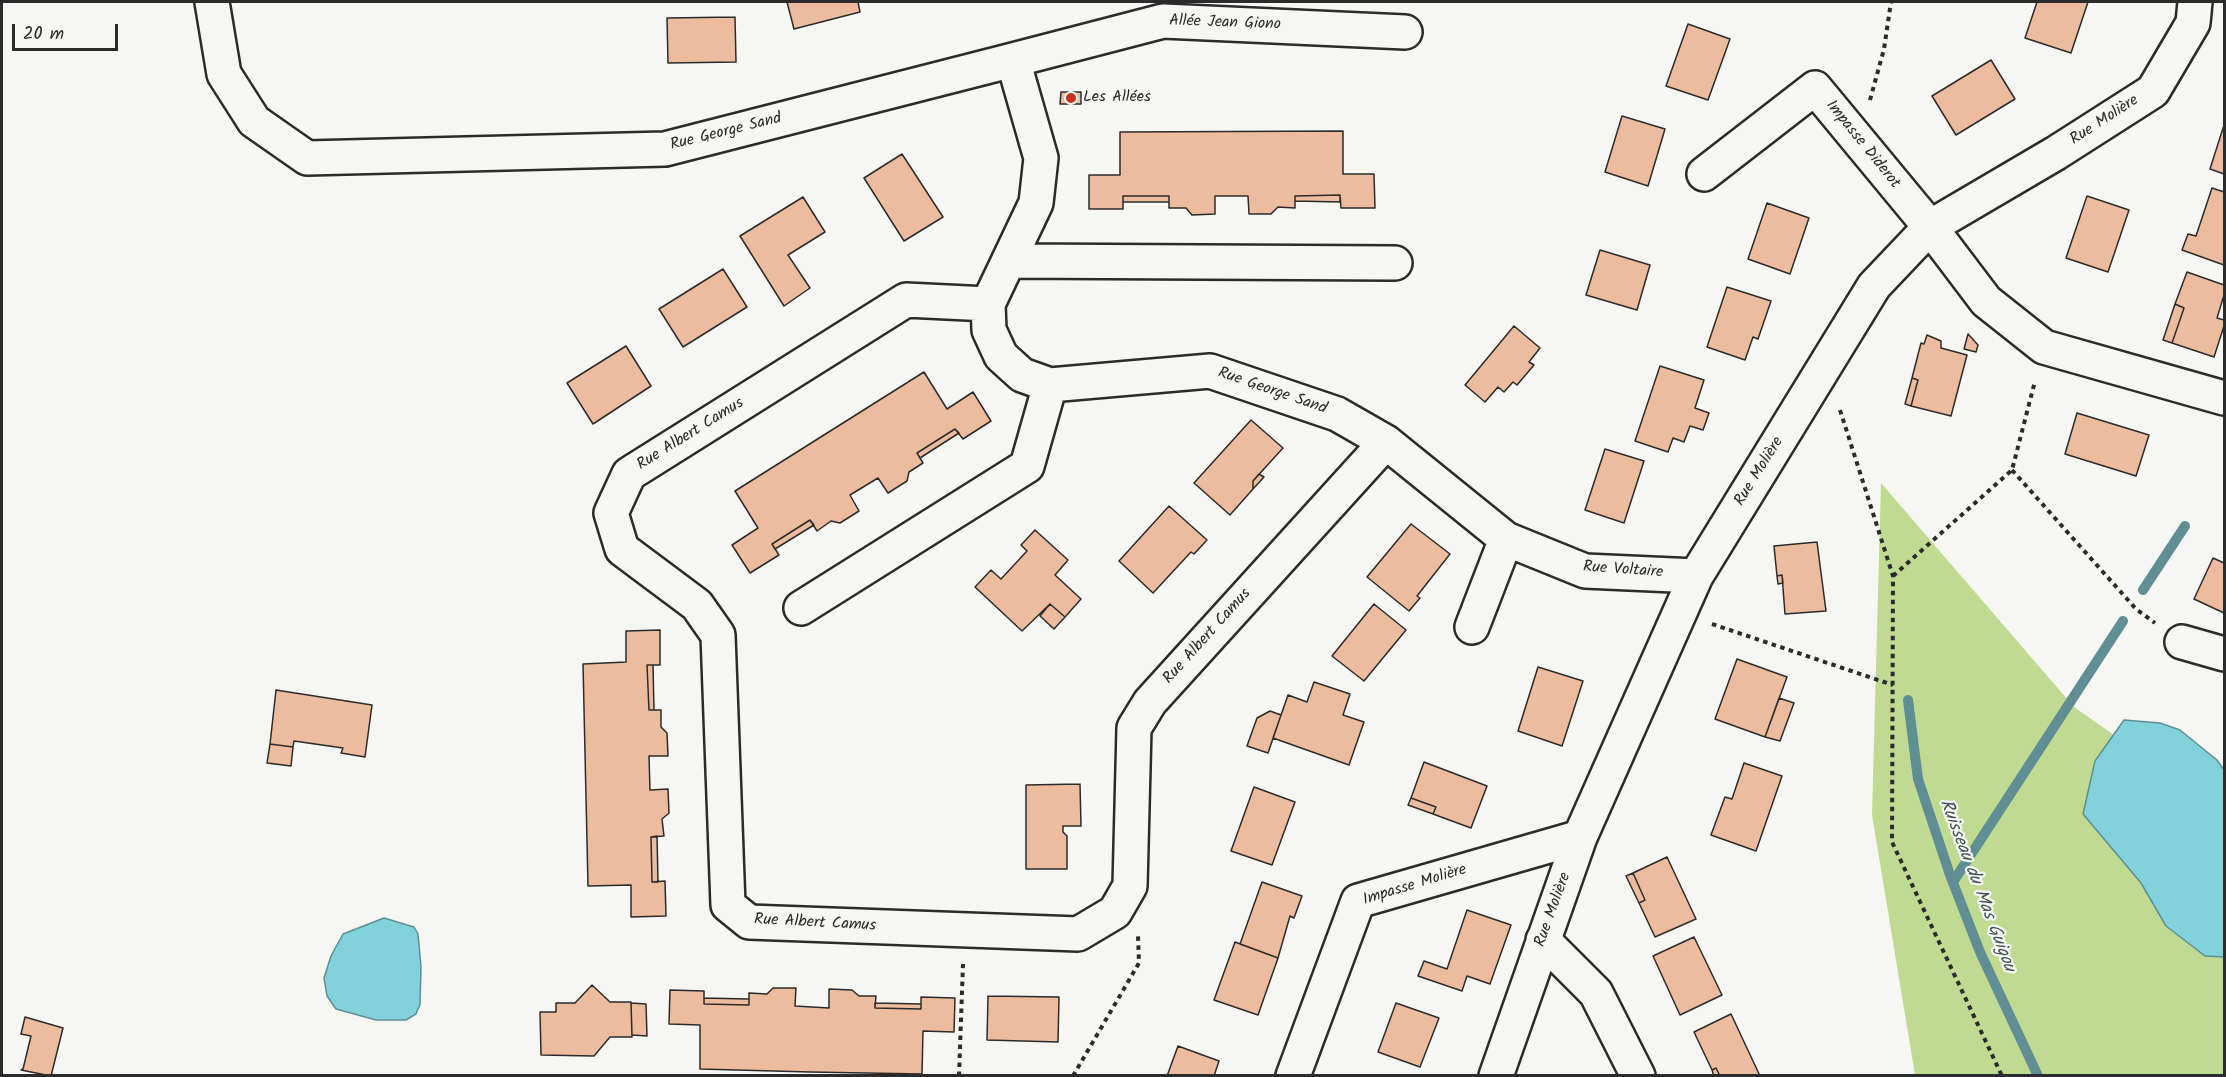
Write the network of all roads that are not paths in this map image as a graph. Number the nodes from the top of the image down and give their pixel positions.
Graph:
1 (212, 2) edge
2 (2195, 2) edge
3 (1405, 32) dead end
4 (1013, 60) junction
5 (1704, 174) dead end
6 (1930, 227) junction
7 (1010, 261) junction
8 (1395, 263) dead end
9 (988, 304) junction
10 (1050, 385) junction
11 (2224, 398) edge
12 (1386, 442) junction
13 (1506, 539) junction
14 (1696, 576) junction
15 (801, 608) dead end
16 (1472, 627) dead end
17 (2182, 642) road end
18 (2224, 654) edge
19 (1580, 837) junction
20 (1543, 940) junction
21 (1293, 1076) edge
22 (1496, 1076) edge
23 (1638, 1076) edge

1 - 4 street, Rue George Sand
2 - 6 street, Rue Molière
3 - 4 street, Allée Jean Giono
4 - 7 street
5 - 6 street, Impasse Diderot
6 - 11 street, Impasse Diderot
6 - 14 street, Rue Molière
7 - 8 street
7 - 9 street
9 - 10 street, Rue George Sand
9 - 12 street, Rue Albert Camus
10 - 12 street, Rue George Sand
10 - 15 street
12 - 13 street, Rue George Sand
13 - 14 street, Rue Voltaire
13 - 16 street
14 - 19 street, Rue Molière
17 - 18 street
19 - 20 street, Rue Molière
19 - 21 street, Impasse Molière
20 - 22 street, Rue Molière
20 - 23 street

